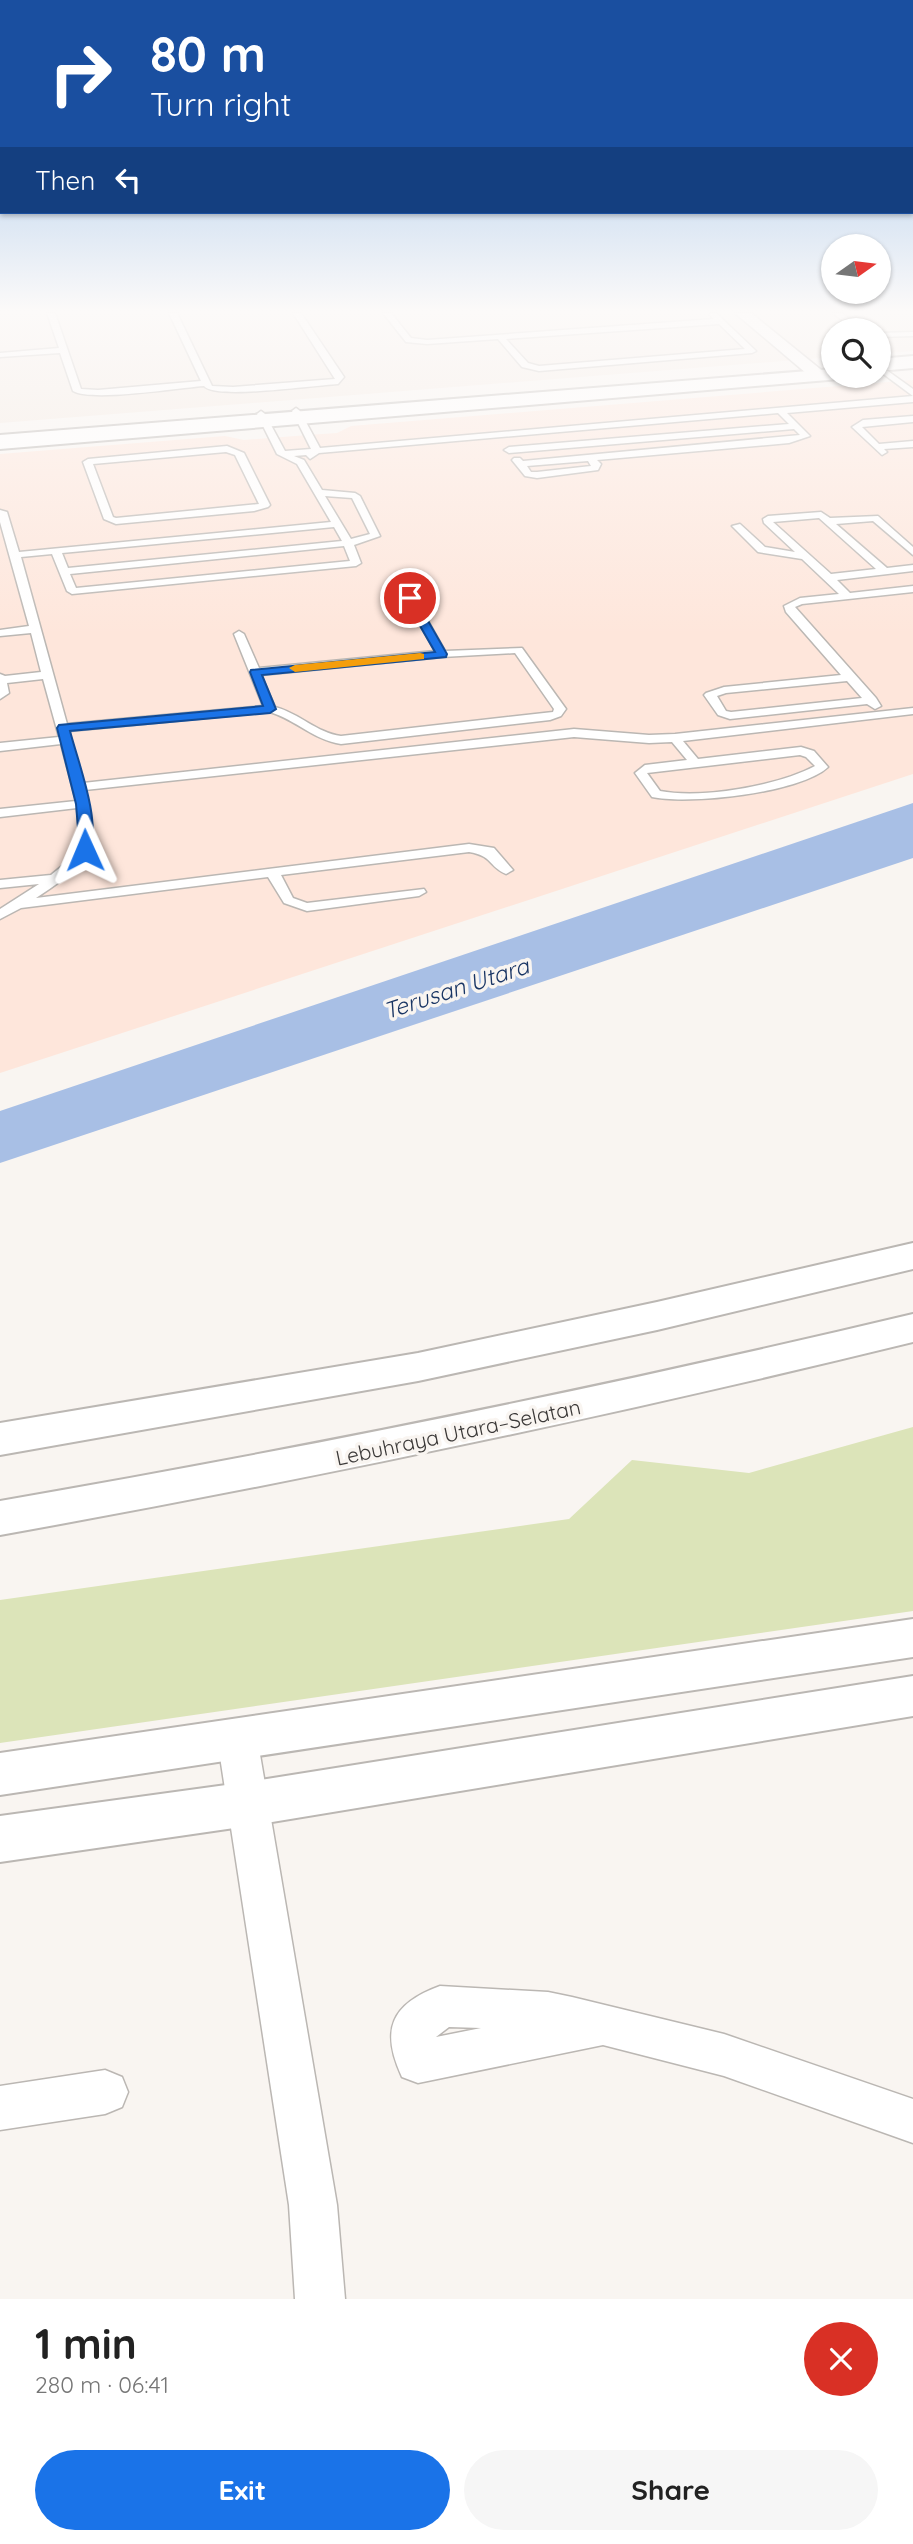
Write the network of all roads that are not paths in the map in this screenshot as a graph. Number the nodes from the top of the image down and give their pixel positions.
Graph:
1 (225, 420) edge
2 (237, 420) edge
3 (263, 420) edge
4 (301, 420) edge
5 (565, 420) edge
6 (608, 420) edge
7 (664, 420) edge
8 (791, 420) edge
9 (895, 420) edge
10 (897, 420) edge
11 (613, 425) junction
12 (797, 426) junction
13 (570, 429) junction
14 (913, 433) edge
15 (0, 434) edge
16 (497, 435) junction
17 (0, 442) edge
18 (397, 444) junction
19 (913, 444) edge
20 (509, 450) junction
21 (587, 450) junction
22 (317, 451) junction
23 (282, 454) junction
24 (301, 462) junction
25 (317, 492) junction
26 (197, 513) junction
27 (2, 518) edge
28 (830, 521) junction
29 (336, 524) junction
30 (737, 526) dead end
31 (205, 536) junction
32 (348, 543) junction
33 (56, 551) junction
34 (913, 552) edge
35 (15, 555) junction
36 (801, 555) junction
37 (913, 568) edge
38 (884, 571) junction
39 (63, 572) junction
40 (827, 578) junction
41 (913, 589) edge
42 (848, 596) junction
43 (410, 598) dead end
44 (36, 629) junction
45 (0, 634) edge
46 (239, 634) dead end
47 (442, 654) junction
48 (256, 672) junction
49 (48, 674) junction
50 (850, 677) junction
51 (0, 679) edge
52 (0, 696) edge
53 (872, 700) junction
54 (270, 709) junction
55 (913, 710) edge
56 (880, 714) junction
57 (64, 734) junction
58 (675, 738) junction
59 (0, 747) edge
60 (695, 763) junction
61 (78, 788) junction
62 (83, 804) junction
63 (0, 813) edge
64 (506, 870) dead end
65 (273, 873) junction
66 (52, 879) junction
67 (0, 884) edge
68 (419, 892) dead end
69 (17, 904) junction
70 (0, 915) edge
71 (913, 1256) edge
72 (913, 1328) edge
73 (0, 1439) edge
74 (0, 1518) edge
75 (913, 1638) edge
76 (913, 1696) edge
77 (237, 1737) junction
78 (0, 1773) edge
79 (248, 1804) junction
80 (0, 1839) edge
81 (603, 2025) dead end
82 (105, 2092) dead end
83 (0, 2108) edge
84 (913, 2121) edge
85 (320, 2299) edge

1 - 15 main road
2 - 17 main road
3 - 23 lane
4 - 22 lane
5 - 18 lane
6 - 11 lane
7 - 11 lane
8 - 12 lane
9 - 19 lane
10 - 14 lane
11 - 13 lane
12 - 21 lane
12 - 21 lane
13 - 16 lane
13 - 21 lane
16 - 18 lane
16 - 20 lane
18 - 22 lane
20 - 21 lane
20 - 21 lane
22 - 23 lane
22 - 24 lane
23 - 24 lane
24 - 25 lane
25 - 29 lane
25 - 32 lane
26 - 26 lane
26 - 31 lane
27 - 35 lane
28 - 34 lane
28 - 36 lane
28 - 38 lane
29 - 31 lane
29 - 32 lane
30 - 36 lane
31 - 33 lane
32 - 39 lane
32 - 39 lane
33 - 35 lane
33 - 39 lane
35 - 44 lane
36 - 40 lane
37 - 38 lane
38 - 40 lane
40 - 42 lane
41 - 42 lane
42 - 50 lane
43 - 47 lane
44 - 45 lane
44 - 49 lane
46 - 48 lane
47 - 48 lane
47 - 54 lane
48 - 54 lane
49 - 51 lane
49 - 57 lane
50 - 53 lane
50 - 53 lane
51 - 52 lane
53 - 56 lane
54 - 57 lane
55 - 56 lane
56 - 58 lane
57 - 59 lane
57 - 61 lane
58 - 60 lane
58 - 61 lane
60 - 60 lane
61 - 62 lane
62 - 63 lane
62 - 66 lane
64 - 65 lane
65 - 68 lane
65 - 69 lane
66 - 67 lane
66 - 69 lane
69 - 70 lane
71 - 73 main road
72 - 74 main road, Lebuhraya Utara–Selatan
75 - 77 main road
76 - 79 main road
77 - 78 main road
77 - 79 street
79 - 80 main road
79 - 85 street
81 - 84 street
82 - 83 street

